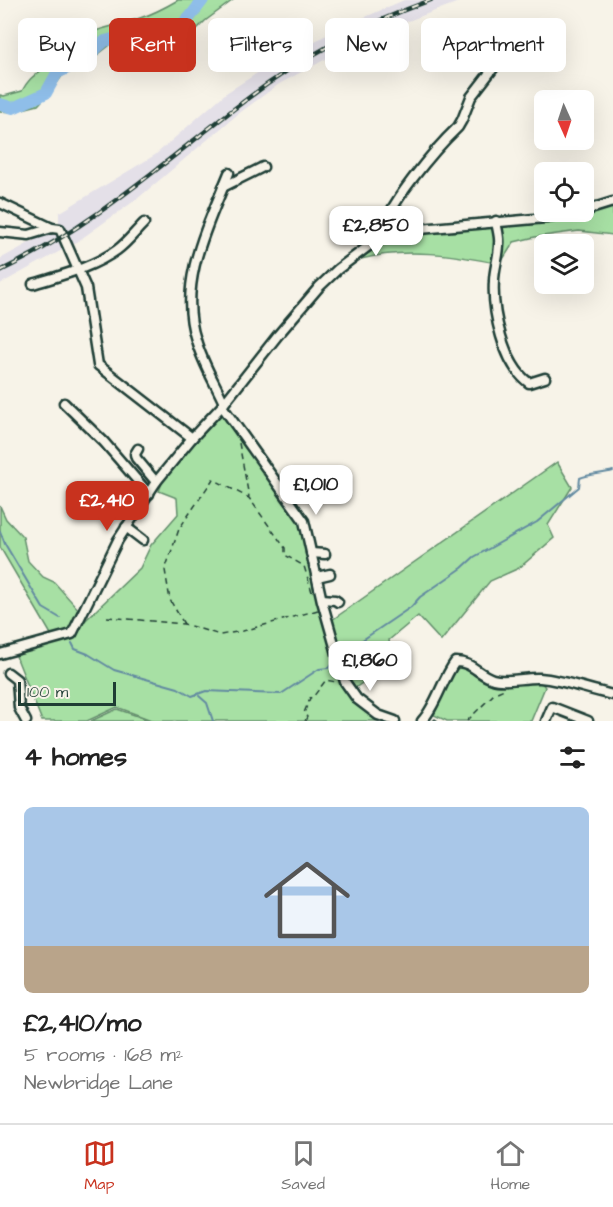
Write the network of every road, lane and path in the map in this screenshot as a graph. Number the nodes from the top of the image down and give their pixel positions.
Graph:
1 (490, 72) edge
2 (263, 167) dead end
3 (228, 173) dead end
4 (223, 187) junction
5 (613, 201) edge
6 (0, 203) edge
7 (594, 207) edge
8 (534, 219) edge
9 (496, 221) junction
10 (144, 223) dead end
11 (52, 228) junction
12 (0, 232) edge
13 (382, 236) junction
14 (78, 271) junction
15 (33, 284) dead end
16 (545, 378) dead end
17 (64, 403) dead end
18 (223, 405) junction
19 (235, 424) junction
20 (192, 438) junction
21 (138, 449) dead end
22 (156, 482) junction
23 (148, 494) junction
24 (249, 498) junction
25 (126, 527) junction
26 (143, 540) dead end
27 (311, 553) junction
28 (325, 554) dead end
29 (330, 574) dead end
30 (317, 577) junction
31 (320, 602) junction
32 (338, 602) dead end
33 (107, 617) dead end
34 (184, 624) junction
35 (0, 654) edge
36 (8, 673) dead end
37 (340, 682) dead end
38 (504, 689) dead end
39 (613, 695) edge
40 (26, 721) edge
41 (305, 721) edge
42 (395, 721) edge
43 (422, 721) edge
44 (433, 721) edge
45 (438, 721) edge
46 (467, 721) edge
47 (546, 721) edge
48 (588, 721) edge

1 - 13 street
2 - 4 street
3 - 4 street
4 - 18 street
5 - 7 street
6 - 11 street
8 - 9 street
9 - 13 street
9 - 16 street
10 - 14 street
11 - 12 street
11 - 14 street
13 - 18 street
14 - 15 street
14 - 20 street
17 - 23 street
18 - 19 street
18 - 20 street
19 - 24 path
19 - 27 street
20 - 22 street
21 - 22 street
22 - 23 street
23 - 25 street
24 - 31 path
24 - 34 path
25 - 26 street
25 - 35 street
27 - 28 street
27 - 30 street
29 - 30 street
30 - 31 street
31 - 32 street
31 - 34 path
31 - 42 street
33 - 34 path
36 - 40 street
37 - 41 path
38 - 46 path
39 - 43 street
44 - 45 path
47 - 48 street

